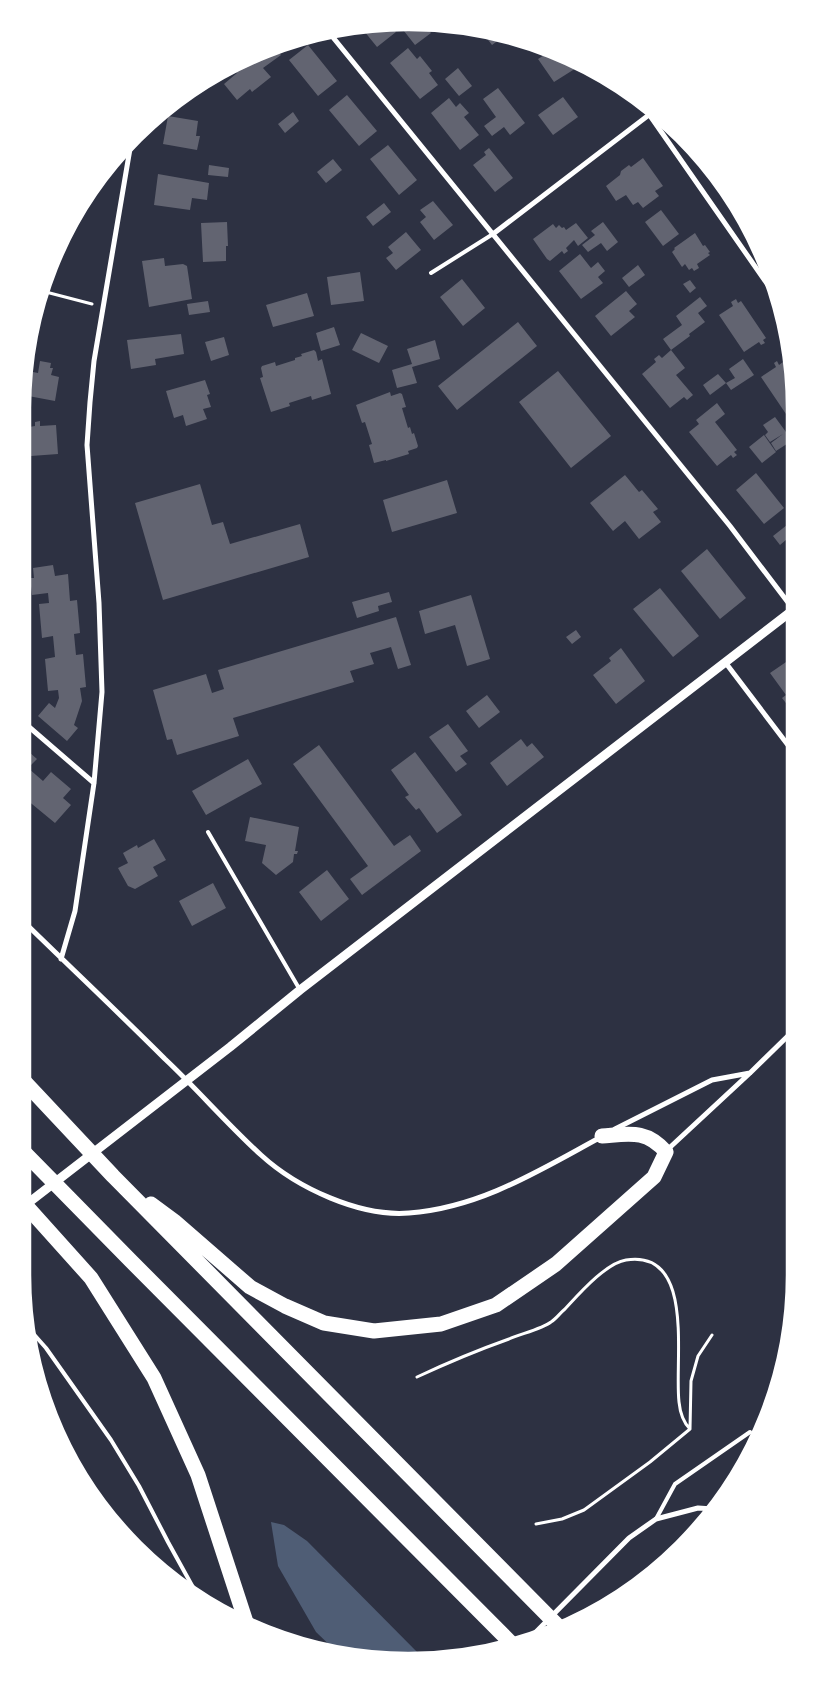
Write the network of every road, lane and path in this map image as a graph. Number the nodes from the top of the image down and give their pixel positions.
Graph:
1 (333, 37) edge
2 (647, 115) edge
3 (661, 127) edge
4 (129, 153) edge
5 (492, 234) junction
6 (431, 273) dead end
7 (765, 281) edge
8 (48, 293) edge
9 (103, 306) junction
10 (787, 601) edge
11 (787, 614) edge
12 (725, 662) junction
13 (30, 728) edge
14 (787, 744) edge
15 (94, 784) junction
16 (208, 832) dead end
17 (30, 928) edge
18 (61, 959) junction
19 (300, 990) junction
20 (787, 1037) edge
21 (750, 1073) junction
22 (188, 1080) junction
23 (30, 1088) edge
24 (602, 1136) junction
25 (666, 1152) junction
26 (30, 1158) edge
27 (113, 1176) junction
28 (30, 1201) edge
29 (30, 1210) edge
30 (712, 1335) dead end
31 (35, 1336) edge
32 (417, 1377) dead end
33 (690, 1429) junction
34 (750, 1432) dead end
35 (706, 1509) edge
36 (656, 1519) junction
37 (536, 1524) dead end
38 (191, 1584) edge
39 (244, 1615) edge
40 (555, 1623) edge
41 (538, 1630) edge
42 (508, 1639) edge

1 - 5 street
2 - 5 street
3 - 7 street
4 - 9 street
5 - 6 lane
5 - 10 street
8 - 9 path
9 - 15 street
11 - 12 street
12 - 14 street
12 - 19 street
13 - 15 street
15 - 18 street
16 - 19 lane
17 - 18 street
18 - 22 street
19 - 22 street
20 - 21 street
21 - 24 street
21 - 25 street
22 - 24 street
22 - 28 street
23 - 27 highway
24 - 25 highway
25 - 27 highway
26 - 42 highway
27 - 40 highway
29 - 39 highway
30 - 33 path
31 - 38 lane
32 - 33 path
33 - 37 path
34 - 36 lane
35 - 36 street
36 - 41 street

